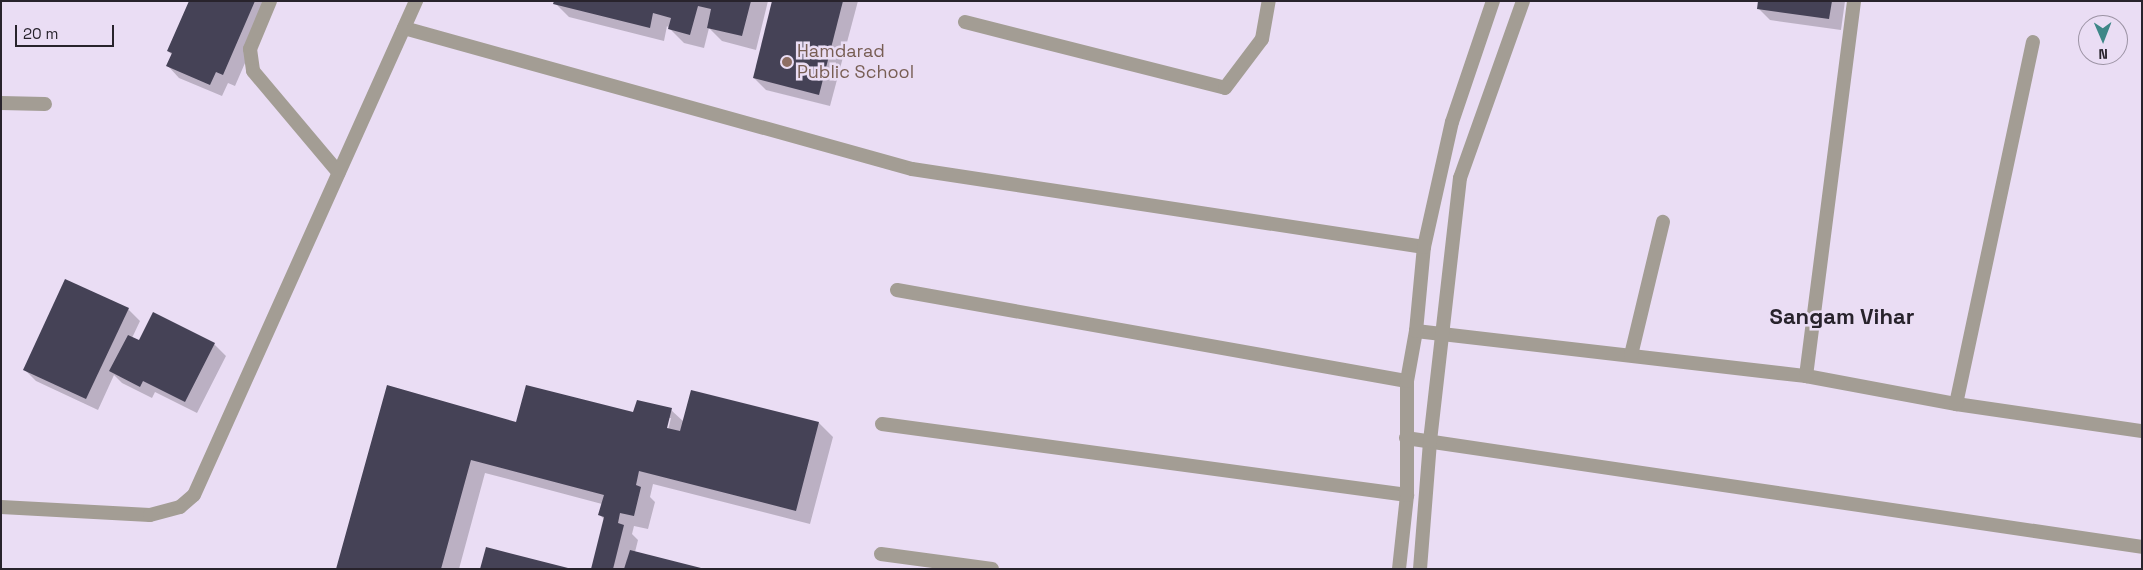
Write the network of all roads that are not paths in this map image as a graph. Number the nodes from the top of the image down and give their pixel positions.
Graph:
1 (270, 1) edge
2 (416, 1) edge
3 (1269, 1) edge
4 (1493, 1) edge
5 (1523, 1) edge
6 (1854, 1) edge
7 (965, 22) dead end
8 (404, 28) junction
9 (2033, 42) dead end
10 (1, 103) edge
11 (45, 104) dead end
12 (339, 173) junction
13 (1663, 222) dead end
14 (1424, 247) junction
15 (897, 290) dead end
16 (1416, 331) junction
17 (1442, 334) junction
18 (1631, 355) junction
19 (1806, 376) junction
20 (1407, 381) junction
21 (1956, 404) junction
22 (882, 424) dead end
23 (2142, 431) edge
24 (1406, 438) junction
25 (1430, 441) junction
26 (1407, 495) junction
27 (1, 506) edge
28 (2142, 547) edge
29 (881, 554) dead end
30 (992, 569) edge
31 (1399, 569) edge
32 (1420, 569) edge

1 - 12 street
2 - 8 street
3 - 7 street
4 - 14 street
5 - 17 street
6 - 19 street
8 - 12 street
8 - 14 street
9 - 21 street
10 - 11 street
12 - 27 street
13 - 18 street
14 - 16 street
15 - 20 street
16 - 17 street
16 - 20 street
17 - 18 street
17 - 25 street
18 - 19 street
19 - 21 street
20 - 24 street
21 - 23 street
22 - 26 street
24 - 25 street
24 - 26 street
25 - 28 street
25 - 32 street
26 - 31 street
29 - 30 street

